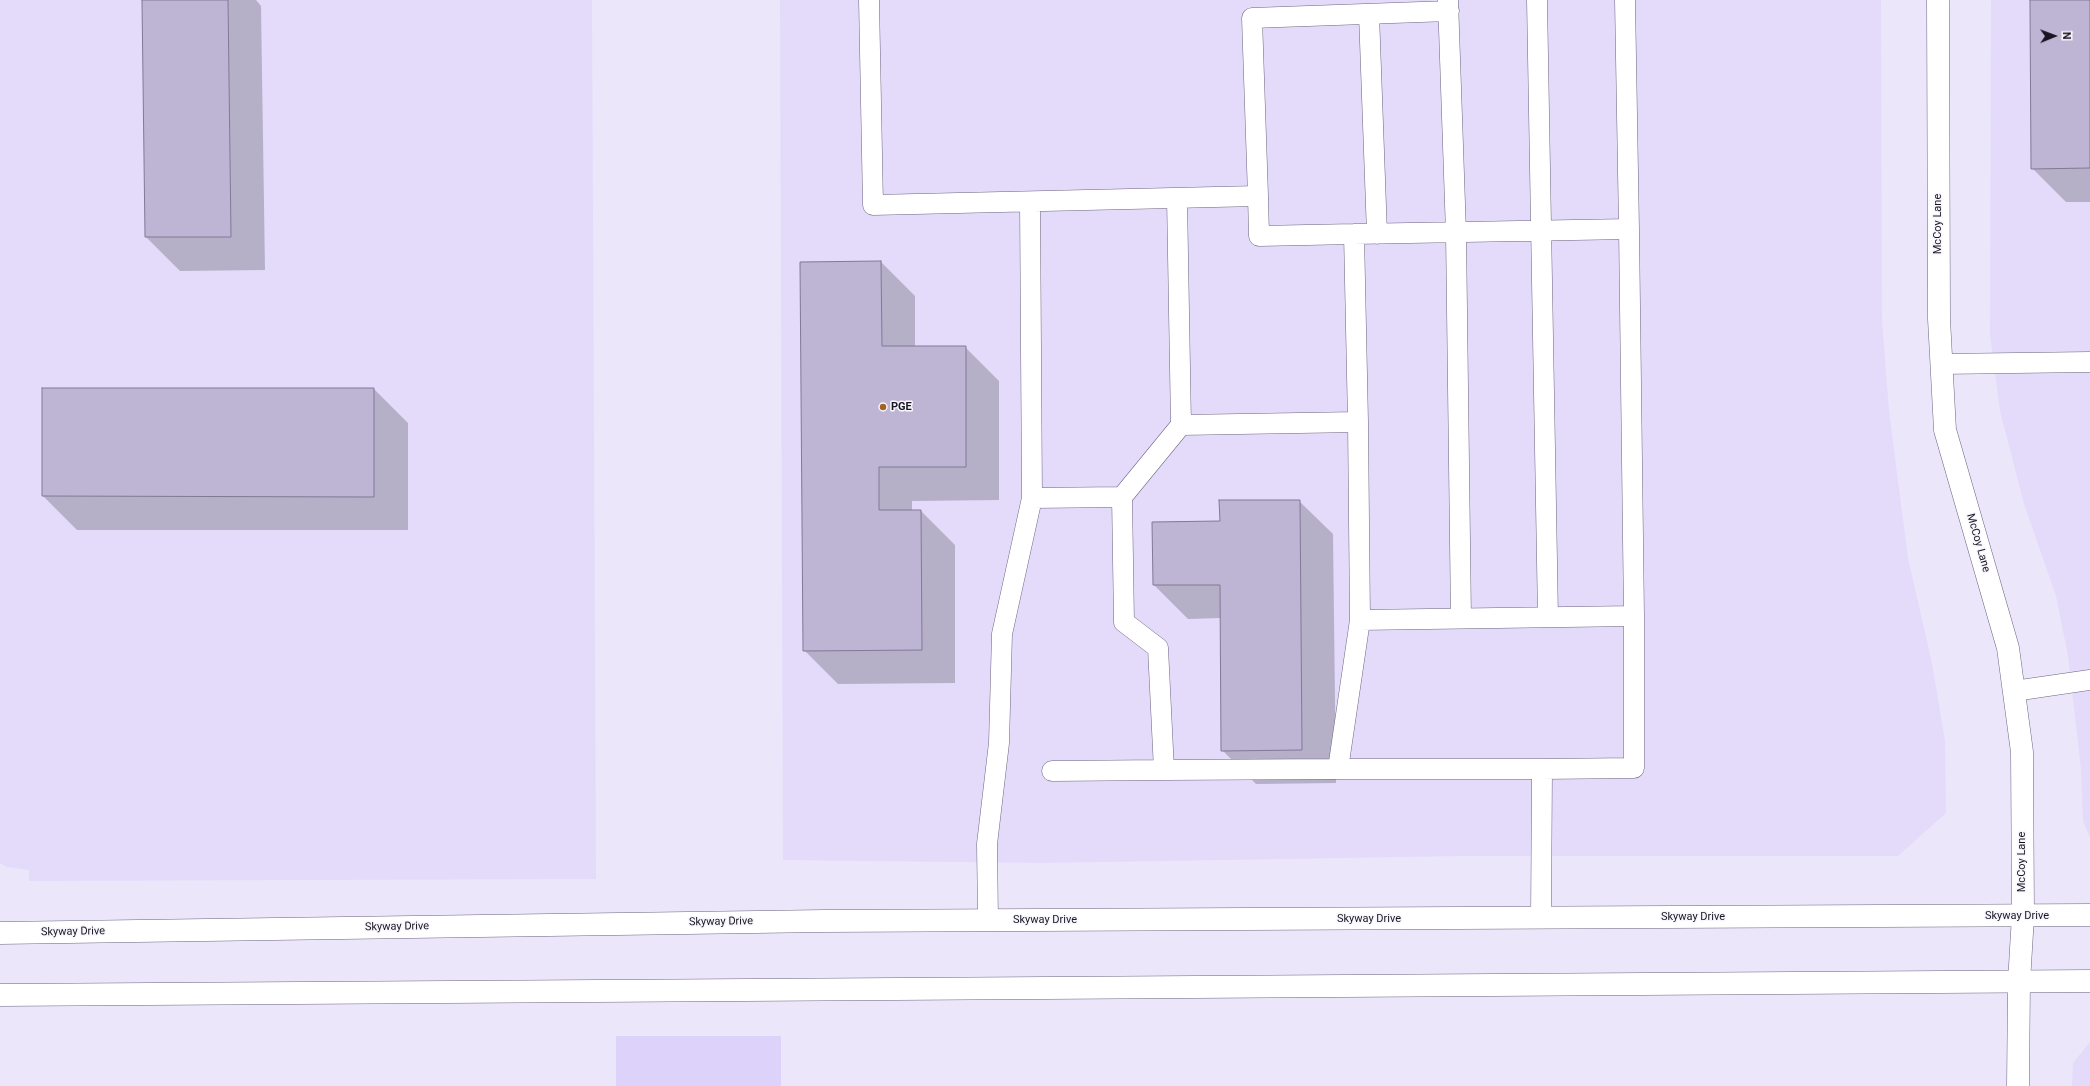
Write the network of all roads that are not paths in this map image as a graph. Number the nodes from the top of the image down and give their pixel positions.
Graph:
1 (869, 0) edge
2 (1536, 0) edge
3 (1625, 0) edge
4 (1938, 0) edge
5 (1449, 6) edge
6 (1369, 14) junction
7 (1258, 196) junction
8 (1177, 198) junction
9 (1030, 202) junction
10 (1629, 229) junction
11 (1541, 231) junction
12 (1456, 233) junction
13 (1354, 234) junction
14 (1377, 234) junction
15 (2090, 362) edge
16 (1941, 364) junction
17 (1358, 422) junction
18 (1181, 425) junction
19 (1122, 497) junction
20 (1032, 498) junction
21 (1634, 616) junction
22 (1548, 617) junction
23 (1461, 618) junction
24 (1360, 620) junction
25 (2090, 680) edge
26 (2014, 691) junction
27 (1338, 769) junction
28 (1542, 769) junction
29 (1164, 770) junction
30 (1052, 771) dead end
31 (2090, 915) edge
32 (2023, 916) junction
33 (1541, 918) junction
34 (988, 920) junction
35 (0, 933) edge
36 (2090, 981) edge
37 (2019, 982) junction
38 (0, 995) edge
39 (2018, 1086) edge

1 - 9 lane
2 - 11 lane
3 - 10 lane
4 - 16 main road, McCoy Lane
5 - 6 lane
5 - 12 lane
6 - 7 lane
6 - 14 lane
7 - 8 lane
7 - 13 lane
8 - 9 lane
8 - 18 lane
9 - 20 lane
10 - 11 lane
10 - 21 lane
11 - 12 lane
11 - 22 lane
12 - 14 lane
12 - 23 lane
13 - 14 lane
13 - 17 lane
15 - 16 lane
16 - 26 main road, McCoy Lane
17 - 18 lane
17 - 24 lane
18 - 19 lane
19 - 20 lane
19 - 29 lane
20 - 34 lane
21 - 22 lane
21 - 28 lane
22 - 23 lane
23 - 24 lane
24 - 27 lane
25 - 26 lane
26 - 32 main road, McCoy Lane
27 - 28 lane
27 - 29 lane
28 - 33 lane
29 - 30 lane
31 - 32 main road, Skyway Drive
32 - 33 main road, Skyway Drive
32 - 37 main road, McCoy Lane
33 - 34 main road, Skyway Drive
34 - 35 main road, Skyway Drive
36 - 37 main road
37 - 38 main road
37 - 39 main road, McCoy Lane

